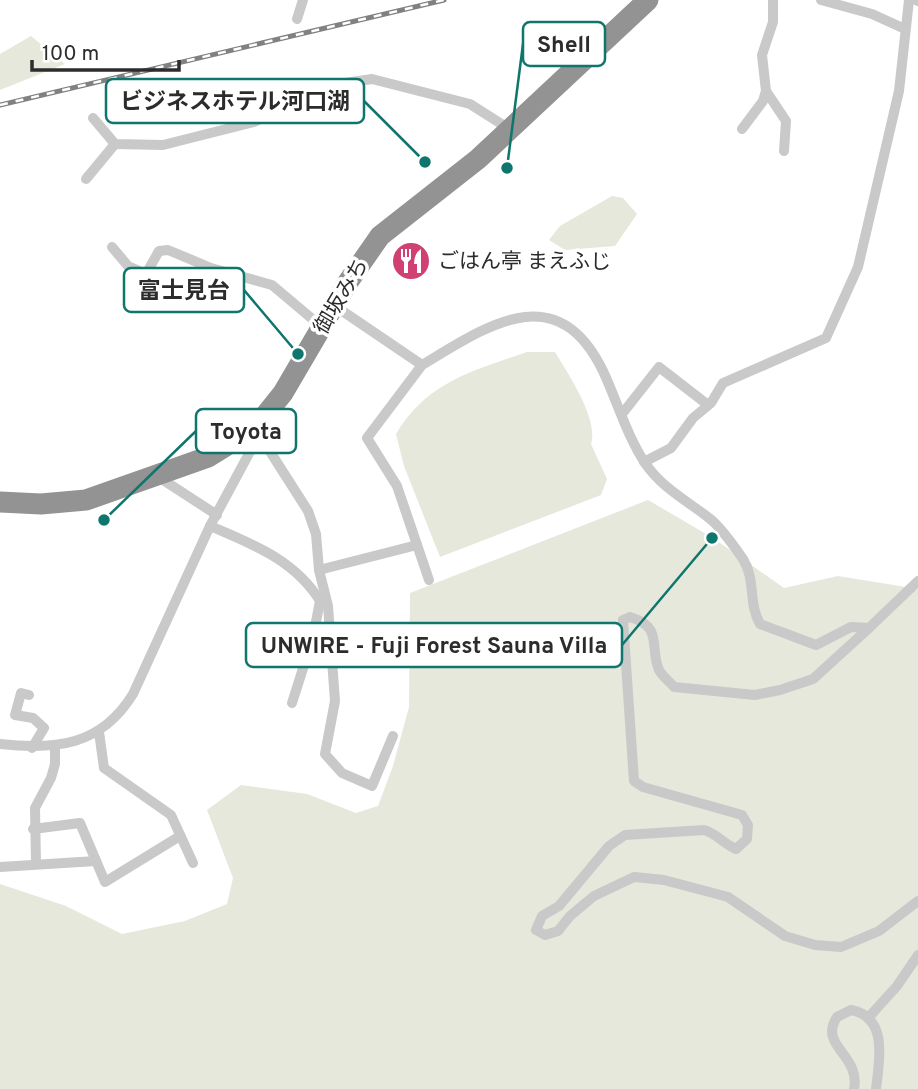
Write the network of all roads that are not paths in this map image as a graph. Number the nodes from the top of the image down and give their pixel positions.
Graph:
1 (303, 0) edge
2 (648, 0) edge
3 (773, 0) edge
4 (821, 0) edge
5 (909, 0) edge
6 (297, 19) dead end
7 (905, 29) junction
8 (766, 91) junction
9 (93, 118) dead end
10 (742, 129) dead end
11 (510, 130) junction
12 (115, 144) junction
13 (784, 151) dead end
14 (86, 179) dead end
15 (112, 247) dead end
16 (335, 306) junction
17 (323, 328) junction
18 (422, 365) junction
19 (708, 405) junction
20 (622, 414) junction
21 (255, 428) junction
22 (644, 462) junction
23 (156, 476) junction
24 (0, 502) edge
25 (216, 514) junction
26 (210, 526) junction
27 (417, 545) junction
28 (319, 570) junction
29 (429, 580) dead end
30 (918, 581) edge
31 (869, 628) junction
32 (29, 695) dead end
33 (292, 704) dead end
34 (99, 732) junction
35 (393, 736) dead end
36 (0, 744) edge
37 (55, 746) junction
38 (32, 748) junction
39 (33, 829) junction
40 (180, 836) junction
41 (96, 861) junction
42 (193, 863) dead end
43 (36, 864) junction
44 (0, 867) edge
45 (918, 901) edge
46 (918, 955) edge
47 (868, 1018) junction
48 (854, 1089) edge
49 (876, 1089) edge

1 - 6 street
2 - 11 highway, 御坂みち
3 - 8 street
4 - 7 street
5 - 7 street
7 - 19 street
8 - 10 street
8 - 13 street
9 - 12 street
11 - 12 street
11 - 16 highway, 御坂みち
12 - 14 street
15 - 17 street
16 - 17 highway, 御坂みち
16 - 18 street
17 - 21 highway, 御坂みち
18 - 20 street
18 - 27 street
19 - 20 street
19 - 22 street
20 - 22 street
21 - 23 highway, 御坂みち
21 - 25 street
21 - 28 street
22 - 31 street
23 - 24 highway, 御坂みち
23 - 25 street
25 - 26 street
26 - 33 street
26 - 34 street
27 - 28 street
27 - 29 street
28 - 35 street
30 - 31 street
31 - 45 street
32 - 38 street
34 - 37 street
34 - 40 street
36 - 38 street
37 - 38 street
37 - 39 street
39 - 41 street
39 - 43 street
40 - 41 street
40 - 42 street
41 - 43 street
43 - 44 street
46 - 47 street
47 - 48 street
47 - 49 street

